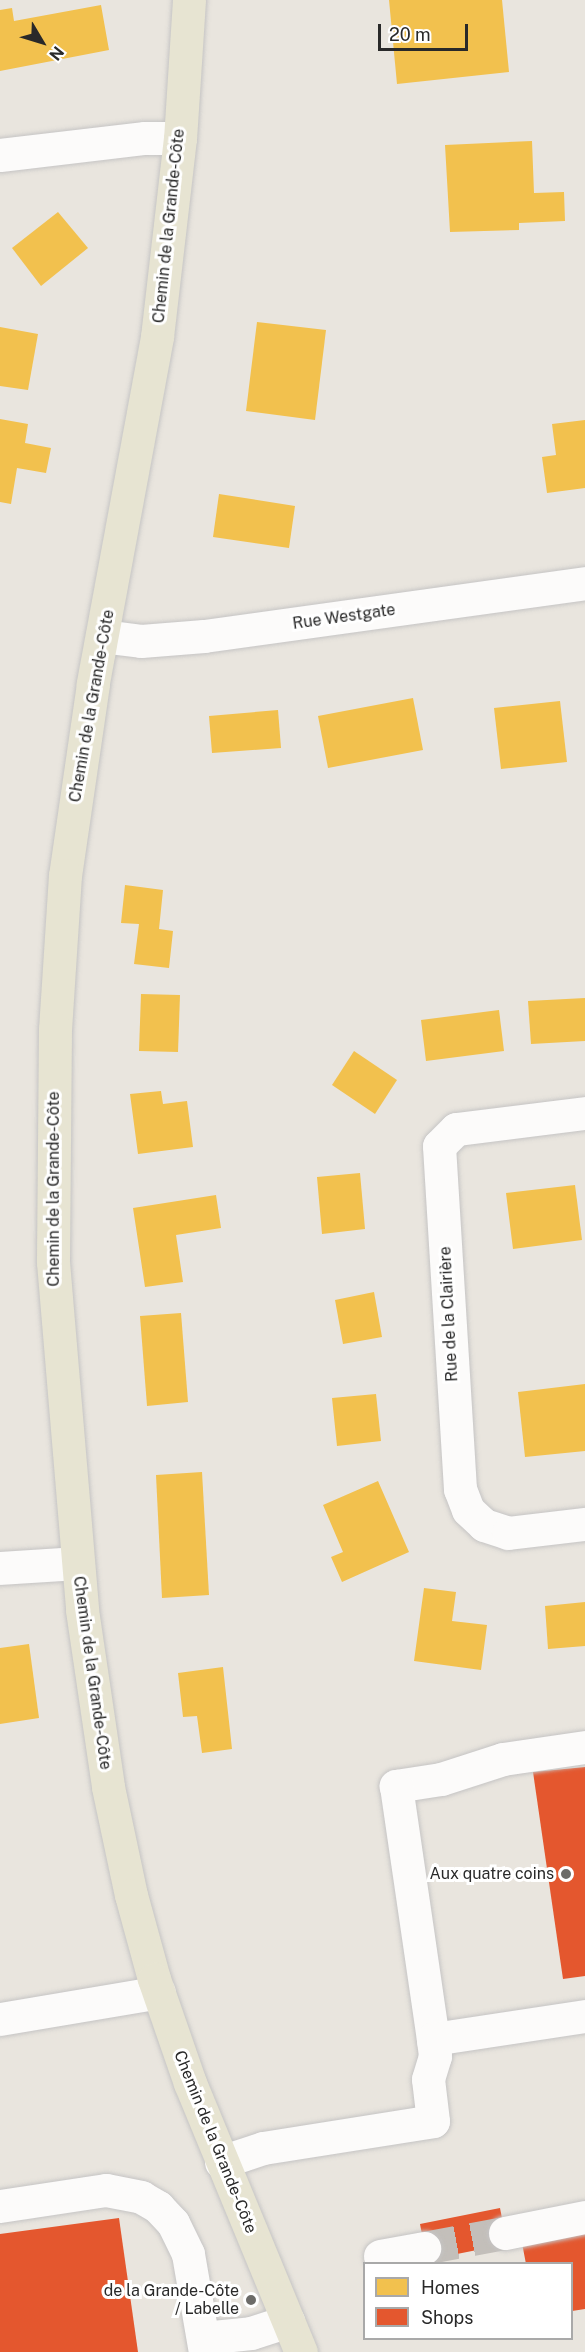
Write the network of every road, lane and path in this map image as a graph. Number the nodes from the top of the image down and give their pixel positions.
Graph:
1 (189, 0) edge
2 (180, 138) junction
3 (0, 155) edge
4 (585, 583) edge
5 (102, 636) junction
6 (585, 1113) edge
7 (585, 1524) edge
8 (77, 1563) junction
9 (0, 1568) edge
10 (585, 1747) edge
11 (159, 1992) junction
12 (585, 2016) edge
13 (0, 2019) edge
14 (433, 2038) junction
15 (221, 2162) junction
16 (0, 2206) edge
17 (585, 2217) edge
18 (505, 2233) tunnel mouth
19 (424, 2248) tunnel mouth
20 (380, 2256) dead end
21 (288, 2321) junction
22 (204, 2345) edge
23 (301, 2352) edge

1 - 2 main road, Chemin de la Grande-Côte
2 - 3 street
2 - 5 main road, Chemin de la Grande-Côte
4 - 5 street, Rue Westgate
5 - 8 main road, Chemin de la Grande-Côte
6 - 7 street, Rue de la Clairière
8 - 9 street
8 - 11 main road, Chemin de la Grande-Côte
10 - 14 street
11 - 13 street
11 - 15 main road, Chemin de la Grande-Côte
12 - 14 street
14 - 15 street
15 - 21 main road, Chemin de la Grande-Côte
16 - 22 street
17 - 18 street
19 - 20 street
21 - 22 street
21 - 23 main road, Chemin de la Grande-Côte

